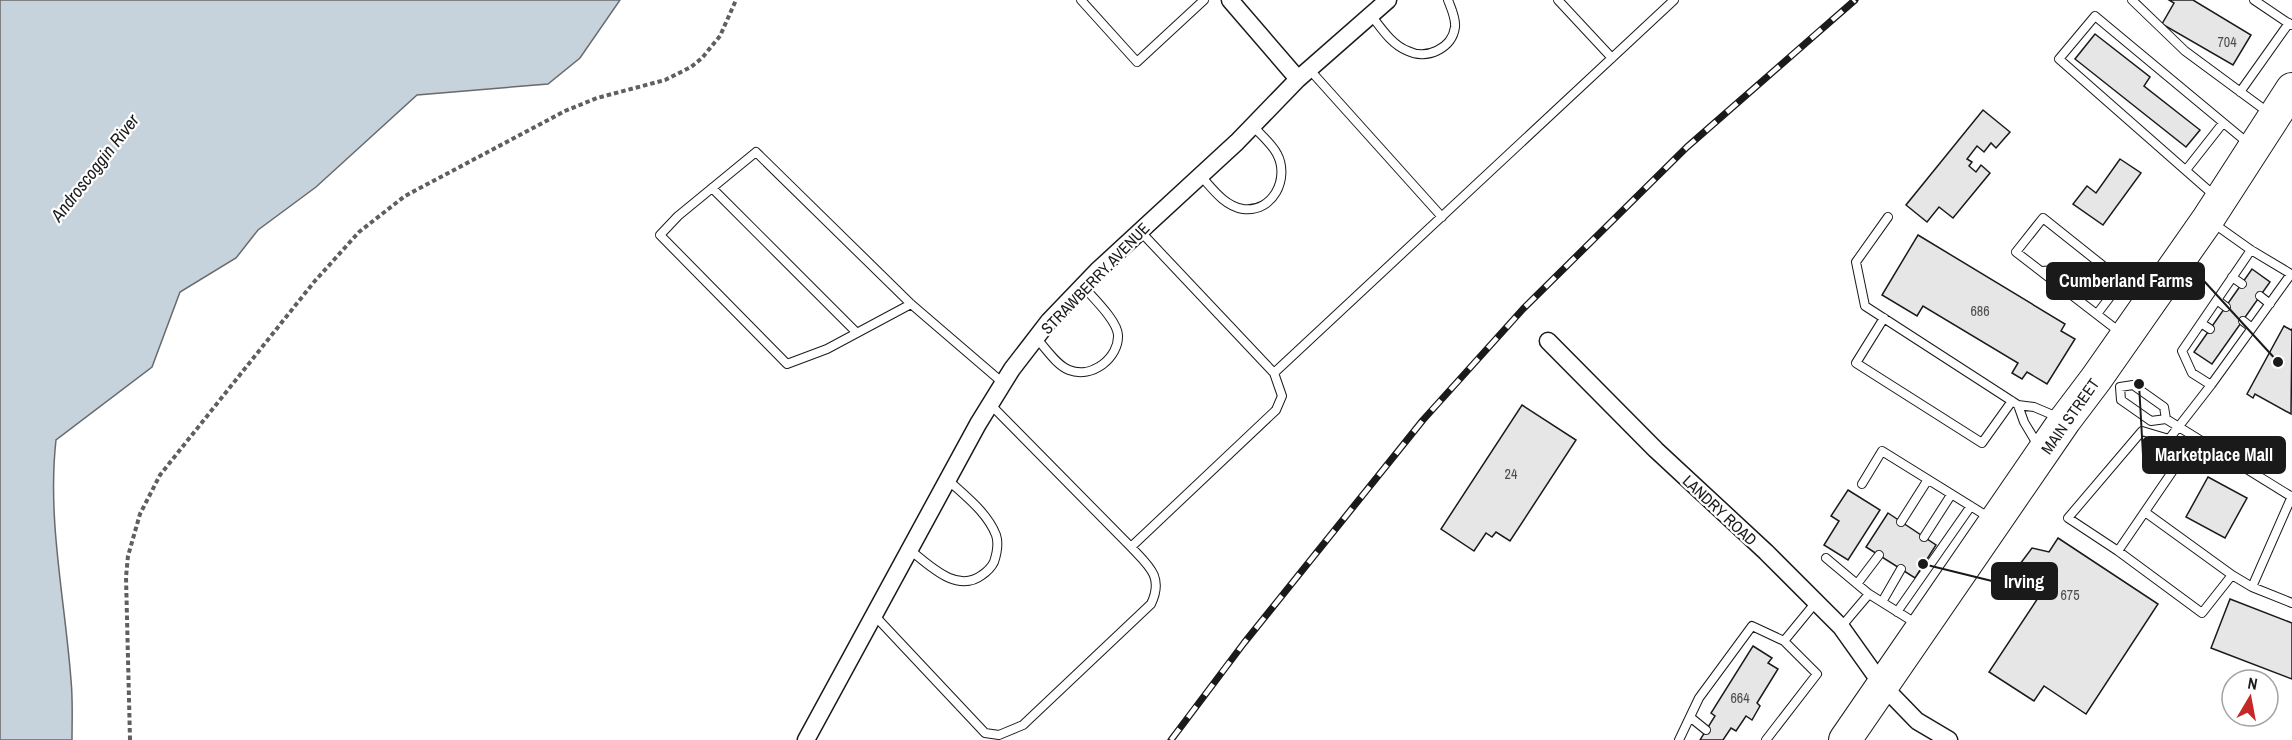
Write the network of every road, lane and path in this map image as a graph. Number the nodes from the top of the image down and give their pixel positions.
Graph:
1 (736, 0) edge
2 (1081, 0) edge
3 (1204, 0) edge
4 (1230, 0) edge
5 (1388, 0) edge
6 (1448, 0) edge
7 (1558, 0) edge
8 (1674, 0) edge
9 (2132, 0) edge
10 (2254, 0) edge
11 (2142, 4) edge
12 (1371, 15) junction
13 (2290, 24) edge
14 (1612, 58) junction
15 (1304, 74) junction
16 (2292, 89) edge
17 (2241, 92) junction
18 (2274, 117) junction
19 (2223, 123) junction
20 (1253, 126) junction
21 (2254, 148) junction
22 (2186, 170) junction
23 (1200, 175) junction
24 (712, 188) junction
25 (2213, 209) junction
26 (1442, 217) junction
27 (1888, 217) dead end
28 (1140, 231) junction
29 (2251, 250) junction
30 (2232, 277) junction
31 (2122, 281) junction
32 (2242, 284) dead end
33 (1083, 286) junction
34 (2260, 296) dead end
35 (2217, 300) junction
36 (2149, 303) junction
37 (911, 304) junction
38 (2270, 304) junction
39 (2226, 307) dead end
40 (2097, 314) junction
41 (1884, 318) junction
42 (2243, 321) dead end
43 (2201, 323) junction
44 (2252, 328) junction
45 (2210, 329) dead end
46 (857, 333) junction
47 (2126, 336) junction
48 (1036, 338) junction
49 (1548, 341) dead end
50 (2227, 343) dead end
51 (2236, 350) junction
52 (1274, 373) junction
53 (2110, 381) junction
54 (1004, 383) junction
55 (2211, 385) junction
56 (2015, 403) junction
57 (990, 404) junction
58 (2166, 419) junction
59 (2065, 420) junction
60 (2179, 426) junction
61 (2169, 440) junction
62 (2043, 454) junction
63 (948, 480) junction
64 (1927, 481) junction
65 (1862, 484) dead end
66 (1951, 495) junction
67 (2292, 496) edge
68 (2145, 512) junction
69 (1983, 514) junction
70 (1901, 522) dead end
71 (1924, 537) dead end
72 (1131, 548) junction
73 (910, 550) junction
74 (2118, 551) junction
75 (1879, 555) dead end
76 (1826, 558) dead end
77 (1901, 569) dead end
78 (2232, 575) junction
79 (1857, 584) junction
80 (2252, 587) junction
81 (1869, 594) junction
82 (1816, 602) junction
83 (1882, 602) junction
84 (2292, 603) edge
85 (875, 616) junction
86 (1910, 620) junction
87 (1841, 627) junction
88 (1784, 640) junction
89 (1883, 686) junction
90 (1690, 717) junction
91 (1706, 730) dead end
92 (130, 740) edge
93 (806, 740) edge
94 (1679, 740) edge
95 (1766, 740) edge
96 (1845, 740) edge
97 (1949, 740) edge

1 - 92 path
2 - 3 lane
4 - 15 street
5 - 12 street, STRAWBERRY AVENUE
6 - 12 lane
7 - 14 lane
8 - 14 lane
9 - 11 lane
10 - 13 lane
11 - 17 lane
12 - 15 street, STRAWBERRY AVENUE
13 - 17 lane
14 - 26 lane
15 - 20 street, STRAWBERRY AVENUE
15 - 26 lane
16 - 18 highway, MAIN STREET
17 - 18 lane
18 - 21 highway, MAIN STREET
19 - 21 lane
19 - 22 lane
19 - 22 lane
20 - 23 street, STRAWBERRY AVENUE
20 - 23 lane
21 - 25 highway, MAIN STREET
22 - 25 lane
23 - 28 street, STRAWBERRY AVENUE
24 - 37 lane
24 - 46 lane
24 - 46 lane
25 - 29 lane
25 - 36 highway, MAIN STREET
26 - 52 lane
27 - 41 lane
28 - 33 street, STRAWBERRY AVENUE
28 - 52 lane
29 - 30 lane
29 - 38 lane
30 - 32 lane
30 - 35 lane
31 - 36 lane
31 - 40 lane
31 - 40 lane
33 - 48 street, STRAWBERRY AVENUE
33 - 48 lane
34 - 38 lane
35 - 39 lane
35 - 43 lane
36 - 47 highway, MAIN STREET
37 - 46 lane
37 - 54 lane
38 - 44 lane
40 - 47 lane
41 - 56 lane
41 - 56 lane
42 - 44 lane
43 - 45 lane
43 - 55 lane
44 - 51 lane
47 - 53 highway, MAIN STREET
48 - 54 street, STRAWBERRY AVENUE
49 - 82 street, LANDRY ROAD
50 - 51 lane
51 - 55 lane
52 - 72 lane
53 - 58 lane
53 - 58 lane
53 - 59 highway, MAIN STREET
54 - 57 street, STRAWBERRY AVENUE
55 - 60 lane
56 - 59 lane
56 - 62 lane
57 - 63 street, STRAWBERRY AVENUE
57 - 72 lane
58 - 60 lane
59 - 62 highway, MAIN STREET
60 - 61 lane
60 - 67 lane
61 - 68 lane
61 - 74 lane
62 - 69 highway, MAIN STREET
63 - 73 street, STRAWBERRY AVENUE
63 - 73 lane
64 - 65 lane
64 - 66 lane
64 - 70 lane
66 - 69 lane
66 - 71 lane
67 - 80 lane
68 - 74 lane
68 - 78 lane
69 - 86 highway, MAIN STREET
72 - 85 lane
73 - 85 street, STRAWBERRY AVENUE
74 - 78 lane
75 - 79 lane
76 - 79 lane
77 - 83 lane
78 - 80 lane
79 - 81 lane
80 - 84 lane
81 - 83 lane
81 - 87 lane
82 - 87 street, LANDRY ROAD
82 - 88 lane
83 - 86 lane
85 - 93 street, STRAWBERRY AVENUE
86 - 89 highway, MAIN STREET
87 - 89 street, LANDRY ROAD
88 - 90 lane
88 - 95 lane
89 - 96 highway, MAIN STREET
89 - 97 street, LANDRY ROAD
90 - 91 lane
90 - 94 lane

